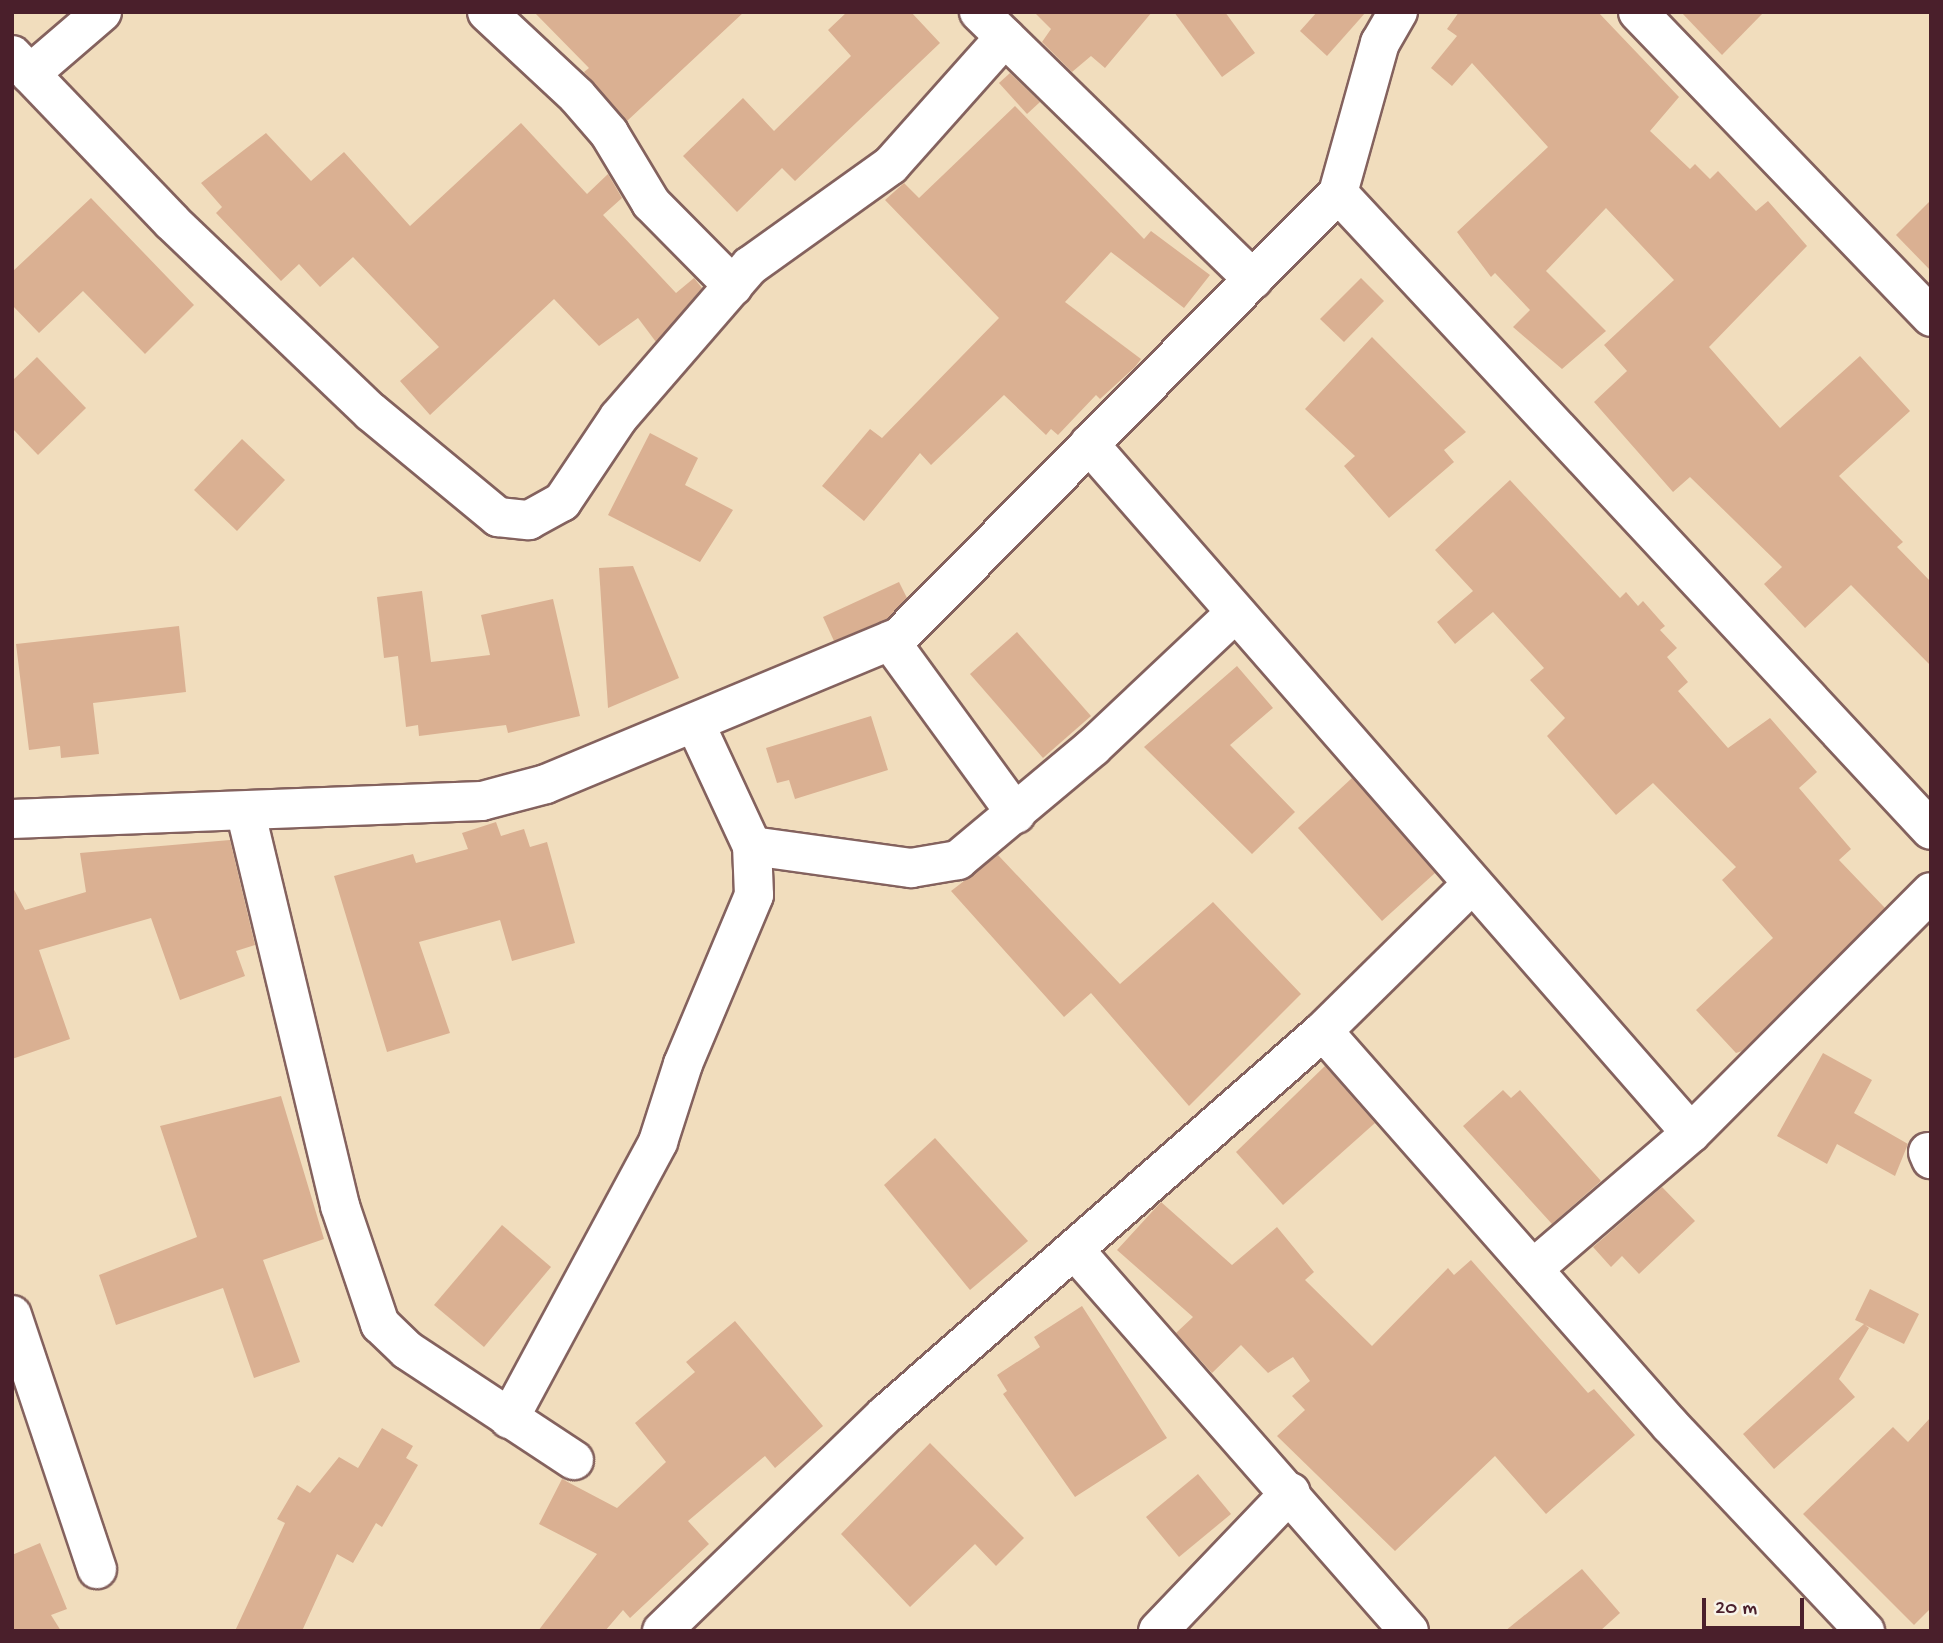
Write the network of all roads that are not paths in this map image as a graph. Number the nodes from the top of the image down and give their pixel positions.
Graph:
1 (102, 12) edge
2 (487, 12) edge
3 (1398, 12) edge
4 (1638, 12) edge
5 (992, 24) edge
6 (21, 65) edge
7 (1338, 193) junction
8 (1253, 279) junction
9 (733, 286) junction
10 (1931, 317) edge
11 (1089, 444) junction
12 (1235, 613) junction
13 (891, 641) junction
14 (695, 723) junction
15 (246, 814) junction
16 (1016, 814) junction
17 (12, 819) edge
18 (1931, 830) edge
19 (752, 846) junction
20 (1472, 884) junction
21 (1931, 892) edge
22 (1323, 1031) junction
23 (1691, 1133) junction
24 (1077, 1253) junction
25 (1533, 1269) junction
26 (12, 1315) edge
27 (509, 1419) junction
28 (574, 1460) dead end
29 (1291, 1492) junction
30 (97, 1569) dead end
31 (662, 1631) edge
32 (1158, 1631) edge
33 (1409, 1631) edge
34 (1865, 1631) edge

1 - 6 street
2 - 9 street
3 - 7 street
4 - 10 street
5 - 8 street
5 - 9 street
6 - 9 street
7 - 8 street
7 - 18 street
8 - 11 street
11 - 12 street
11 - 13 street
12 - 16 street
12 - 20 street
13 - 14 street
13 - 16 street
14 - 15 street
14 - 19 street
15 - 17 street
15 - 27 street
16 - 19 street
19 - 27 street
20 - 22 street
20 - 23 street
21 - 23 street
22 - 24 street
22 - 25 street
23 - 25 street
24 - 29 street
24 - 31 street
25 - 34 street
26 - 30 street
27 - 28 street
29 - 32 street
29 - 33 street

